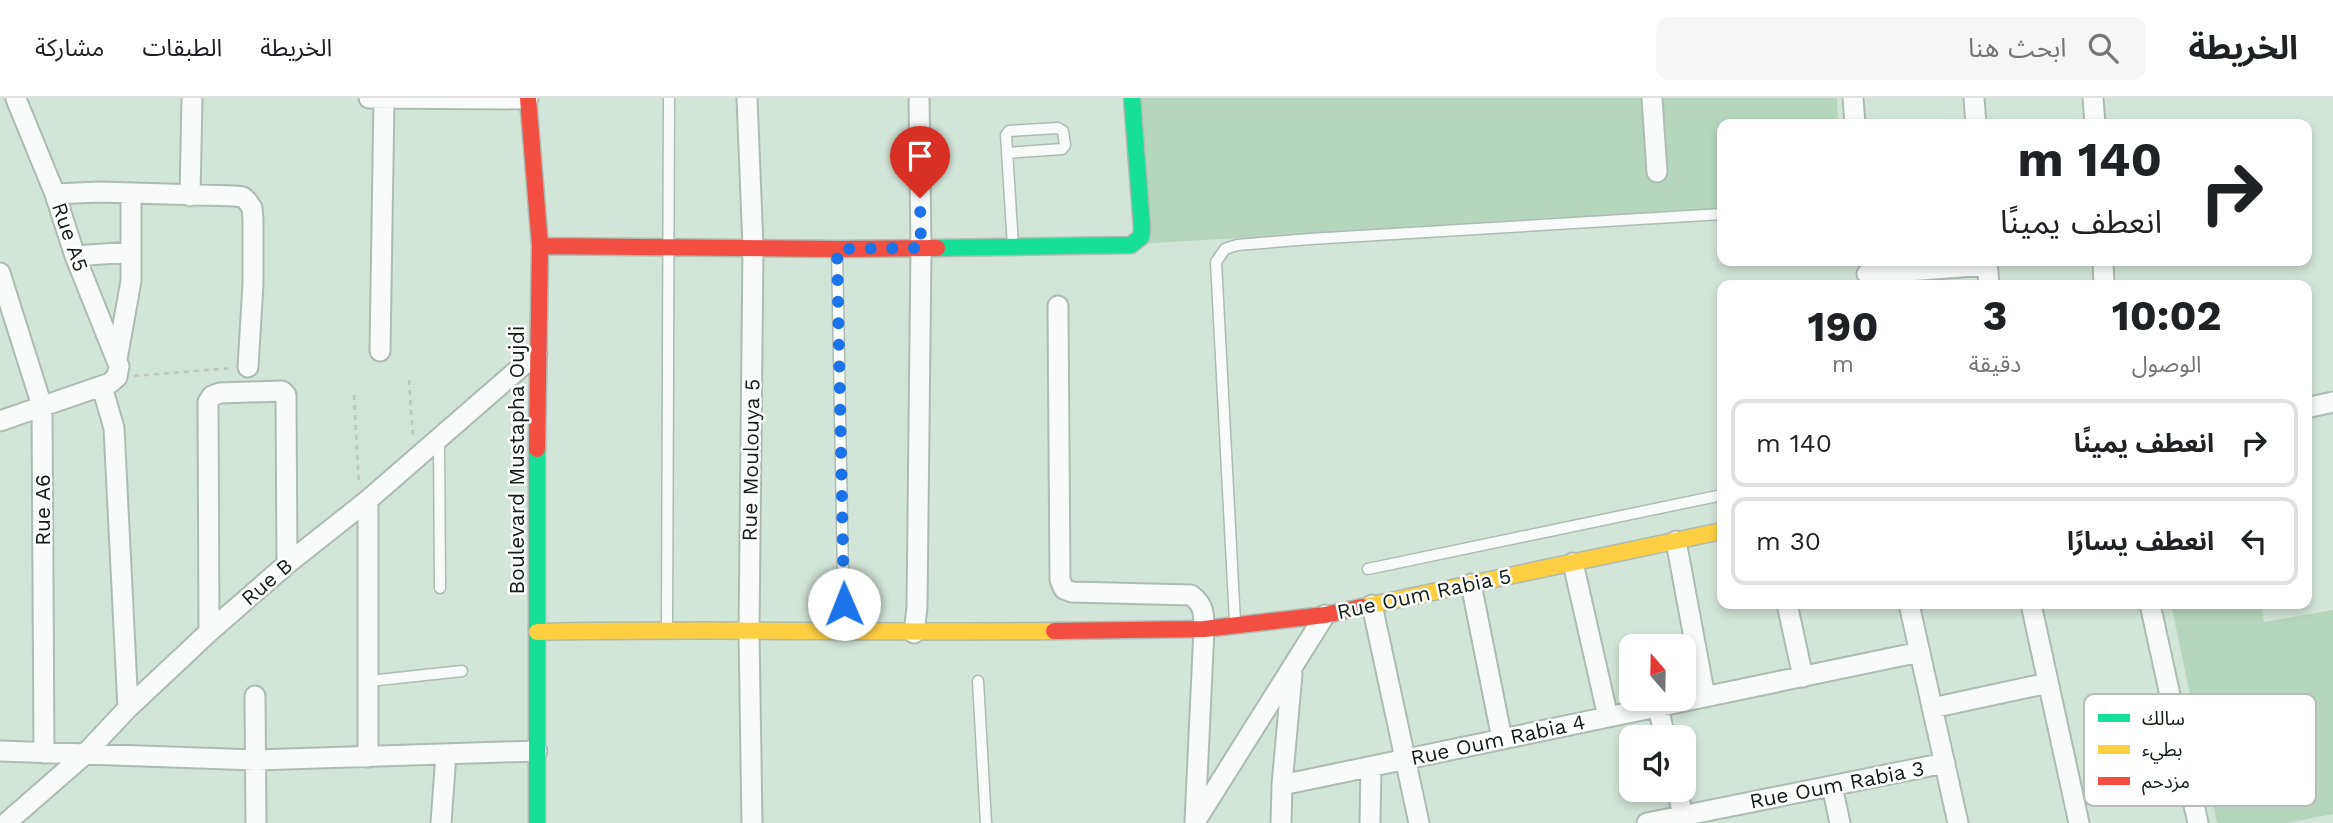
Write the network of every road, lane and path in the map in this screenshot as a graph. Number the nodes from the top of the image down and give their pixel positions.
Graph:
1 (17, 98) edge
2 (192, 98) edge
3 (369, 98) edge
4 (669, 98) edge
5 (747, 98) edge
6 (919, 98) edge
7 (1132, 98) edge
8 (1652, 98) edge
9 (1853, 98) edge
10 (1974, 98) edge
11 (2093, 98) edge
12 (384, 99) edge
13 (528, 99) edge
14 (0, 104) edge
15 (1855, 119) edge
16 (1976, 119) edge
17 (2095, 119) edge
18 (1007, 153) junction
19 (1657, 172) dead end
20 (55, 194) junction
21 (131, 194) junction
22 (190, 196) junction
23 (1717, 214) edge
24 (540, 246) junction
25 (1013, 246) junction
26 (670, 247) junction
27 (753, 247) junction
28 (921, 248) junction
29 (837, 249) junction
30 (131, 252) junction
31 (75, 256) junction
32 (1951, 266) edge
33 (0, 273) edge
34 (1867, 273) edge
35 (1058, 306) dead end
36 (380, 351) dead end
37 (537, 353) junction
38 (248, 367) joint
39 (112, 374) junction
40 (409, 380) dead end
41 (354, 394) dead end
42 (2333, 402) edge
43 (42, 406) junction
44 (2312, 407) edge
45 (0, 421) edge
46 (439, 438) junction
47 (414, 459) junction
48 (1717, 496) edge
49 (364, 503) junction
50 (1717, 532) edge
51 (1676, 541) junction
52 (1573, 563) junction
53 (287, 564) junction
54 (1368, 569) dead end
55 (1471, 584) junction
56 (440, 589) dead end
57 (1371, 606) junction
58 (1788, 609) edge
59 (1910, 609) edge
60 (2032, 609) edge
61 (2151, 609) edge
62 (1325, 615) junction
63 (1235, 626) junction
64 (667, 629) junction
65 (1204, 629) junction
66 (844, 631) junction
67 (209, 632) junction
68 (537, 632) junction
69 (749, 632) junction
70 (914, 633) junction
71 (1920, 652) junction
72 (1293, 668) junction
73 (462, 671) dead end
74 (1803, 677) junction
75 (369, 681) junction
76 (978, 681) dead end
77 (2048, 683) junction
78 (2170, 694) edge
79 (255, 696) dead end
80 (1705, 697) junction
81 (1696, 699) edge
82 (128, 708) junction
83 (1932, 708) junction
84 (1638, 711) edge
85 (1608, 717) junction
86 (1502, 739) junction
87 (0, 751) edge
88 (537, 751) junction
89 (44, 753) junction
90 (446, 754) junction
91 (83, 756) junction
92 (368, 757) junction
93 (256, 760) junction
94 (1405, 760) junction
95 (1945, 764) junction
96 (1371, 767) junction
97 (1282, 785) junction
98 (1832, 786) junction
99 (1680, 802) edge
100 (1732, 815) edge
101 (1683, 816) junction
102 (6, 823) edge
103 (256, 823) edge
104 (441, 823) edge
105 (537, 823) edge
106 (752, 823) edge
107 (986, 823) edge
108 (1195, 823) edge
109 (1281, 823) edge
110 (1370, 823) edge
111 (1419, 823) edge
112 (1647, 823) edge
113 (1840, 823) edge
114 (1958, 823) edge
115 (2079, 823) edge

1 - 14 street
1 - 20 street, Rue A5
2 - 22 street
3 - 12 street
4 - 26 lane
5 - 27 street, Rue Moulouya 5
6 - 28 street
7 - 25 street
8 - 19 street
9 - 15 street
10 - 16 street
11 - 17 street
12 - 13 street
12 - 36 street
13 - 24 street, Boulevard Mustapha Oujdi
18 - 18 lane
18 - 25 lane
20 - 21 street
20 - 31 street, Rue A5
21 - 22 street
21 - 30 street
22 - 38 street
23 - 63 lane
24 - 26 street
24 - 37 street, Boulevard Mustapha Oujdi
25 - 28 street
26 - 27 street
26 - 64 lane
27 - 29 street
27 - 69 street, Rue Moulouya 5
28 - 29 street
28 - 70 street
29 - 66 lane
30 - 31 street
30 - 39 street
31 - 39 street, Rue A5
32 - 34 street
33 - 43 street, Rue A6
35 - 65 street
37 - 46 street, Rue B
37 - 68 street, Boulevard Mustapha Oujdi
38 - 39 path
39 - 43 street
39 - 82 street, Rue A5
40 - 47 path
41 - 49 path
42 - 44 street
43 - 45 street
43 - 89 street, Rue A6
46 - 47 street, Rue B
46 - 56 lane
47 - 49 street, Rue B
48 - 54 lane
49 - 53 street, Rue B
49 - 75 street
50 - 51 street, Rue Oum Rabia 5
51 - 52 street, Rue Oum Rabia 5
51 - 80 street
52 - 55 street, Rue Oum Rabia 5
52 - 85 street
53 - 67 street, Rue B
53 - 67 street
55 - 57 street, Rue Oum Rabia 5
55 - 86 street
57 - 62 street, Rue Oum Rabia 5
57 - 94 street
58 - 74 street
59 - 71 street
60 - 77 street
61 - 78 street
62 - 63 street
62 - 72 street, Rue Oum Rabia 5
63 - 65 street
64 - 68 street
64 - 69 street
65 - 70 street
65 - 108 street
66 - 69 street
66 - 70 street
67 - 82 street, Rue B
68 - 88 street, Boulevard Mustapha Oujdi
69 - 106 street, Rue Moulouya 5
71 - 74 street, Rue Oum Rabia 4
71 - 83 street
72 - 97 street
72 - 108 street, Rue Oum Rabia 5
73 - 75 lane
74 - 80 street, Rue Oum Rabia 4
75 - 92 street
76 - 107 lane
77 - 83 street
77 - 115 street
79 - 93 street
80 - 81 street, Rue Oum Rabia 4
82 - 91 street, Rue B
83 - 95 street
84 - 85 street, Rue Oum Rabia 4
85 - 86 street, Rue Oum Rabia 4
86 - 94 street, Rue Oum Rabia 4
87 - 89 street
88 - 90 street
88 - 105 street, Boulevard Mustapha Oujdi
89 - 91 street
90 - 92 street
90 - 104 street
91 - 93 street
91 - 102 street, Rue B
92 - 93 street
93 - 103 street
94 - 96 street, Rue Oum Rabia 4
94 - 111 street
95 - 98 street, Rue Oum Rabia 3
95 - 114 street
96 - 97 street, Rue Oum Rabia 4
96 - 110 street
97 - 109 street
98 - 100 street, Rue Oum Rabia 3
98 - 113 street
99 - 101 street
100 - 101 street, Rue Oum Rabia 3
101 - 112 street, Rue Oum Rabia 3

